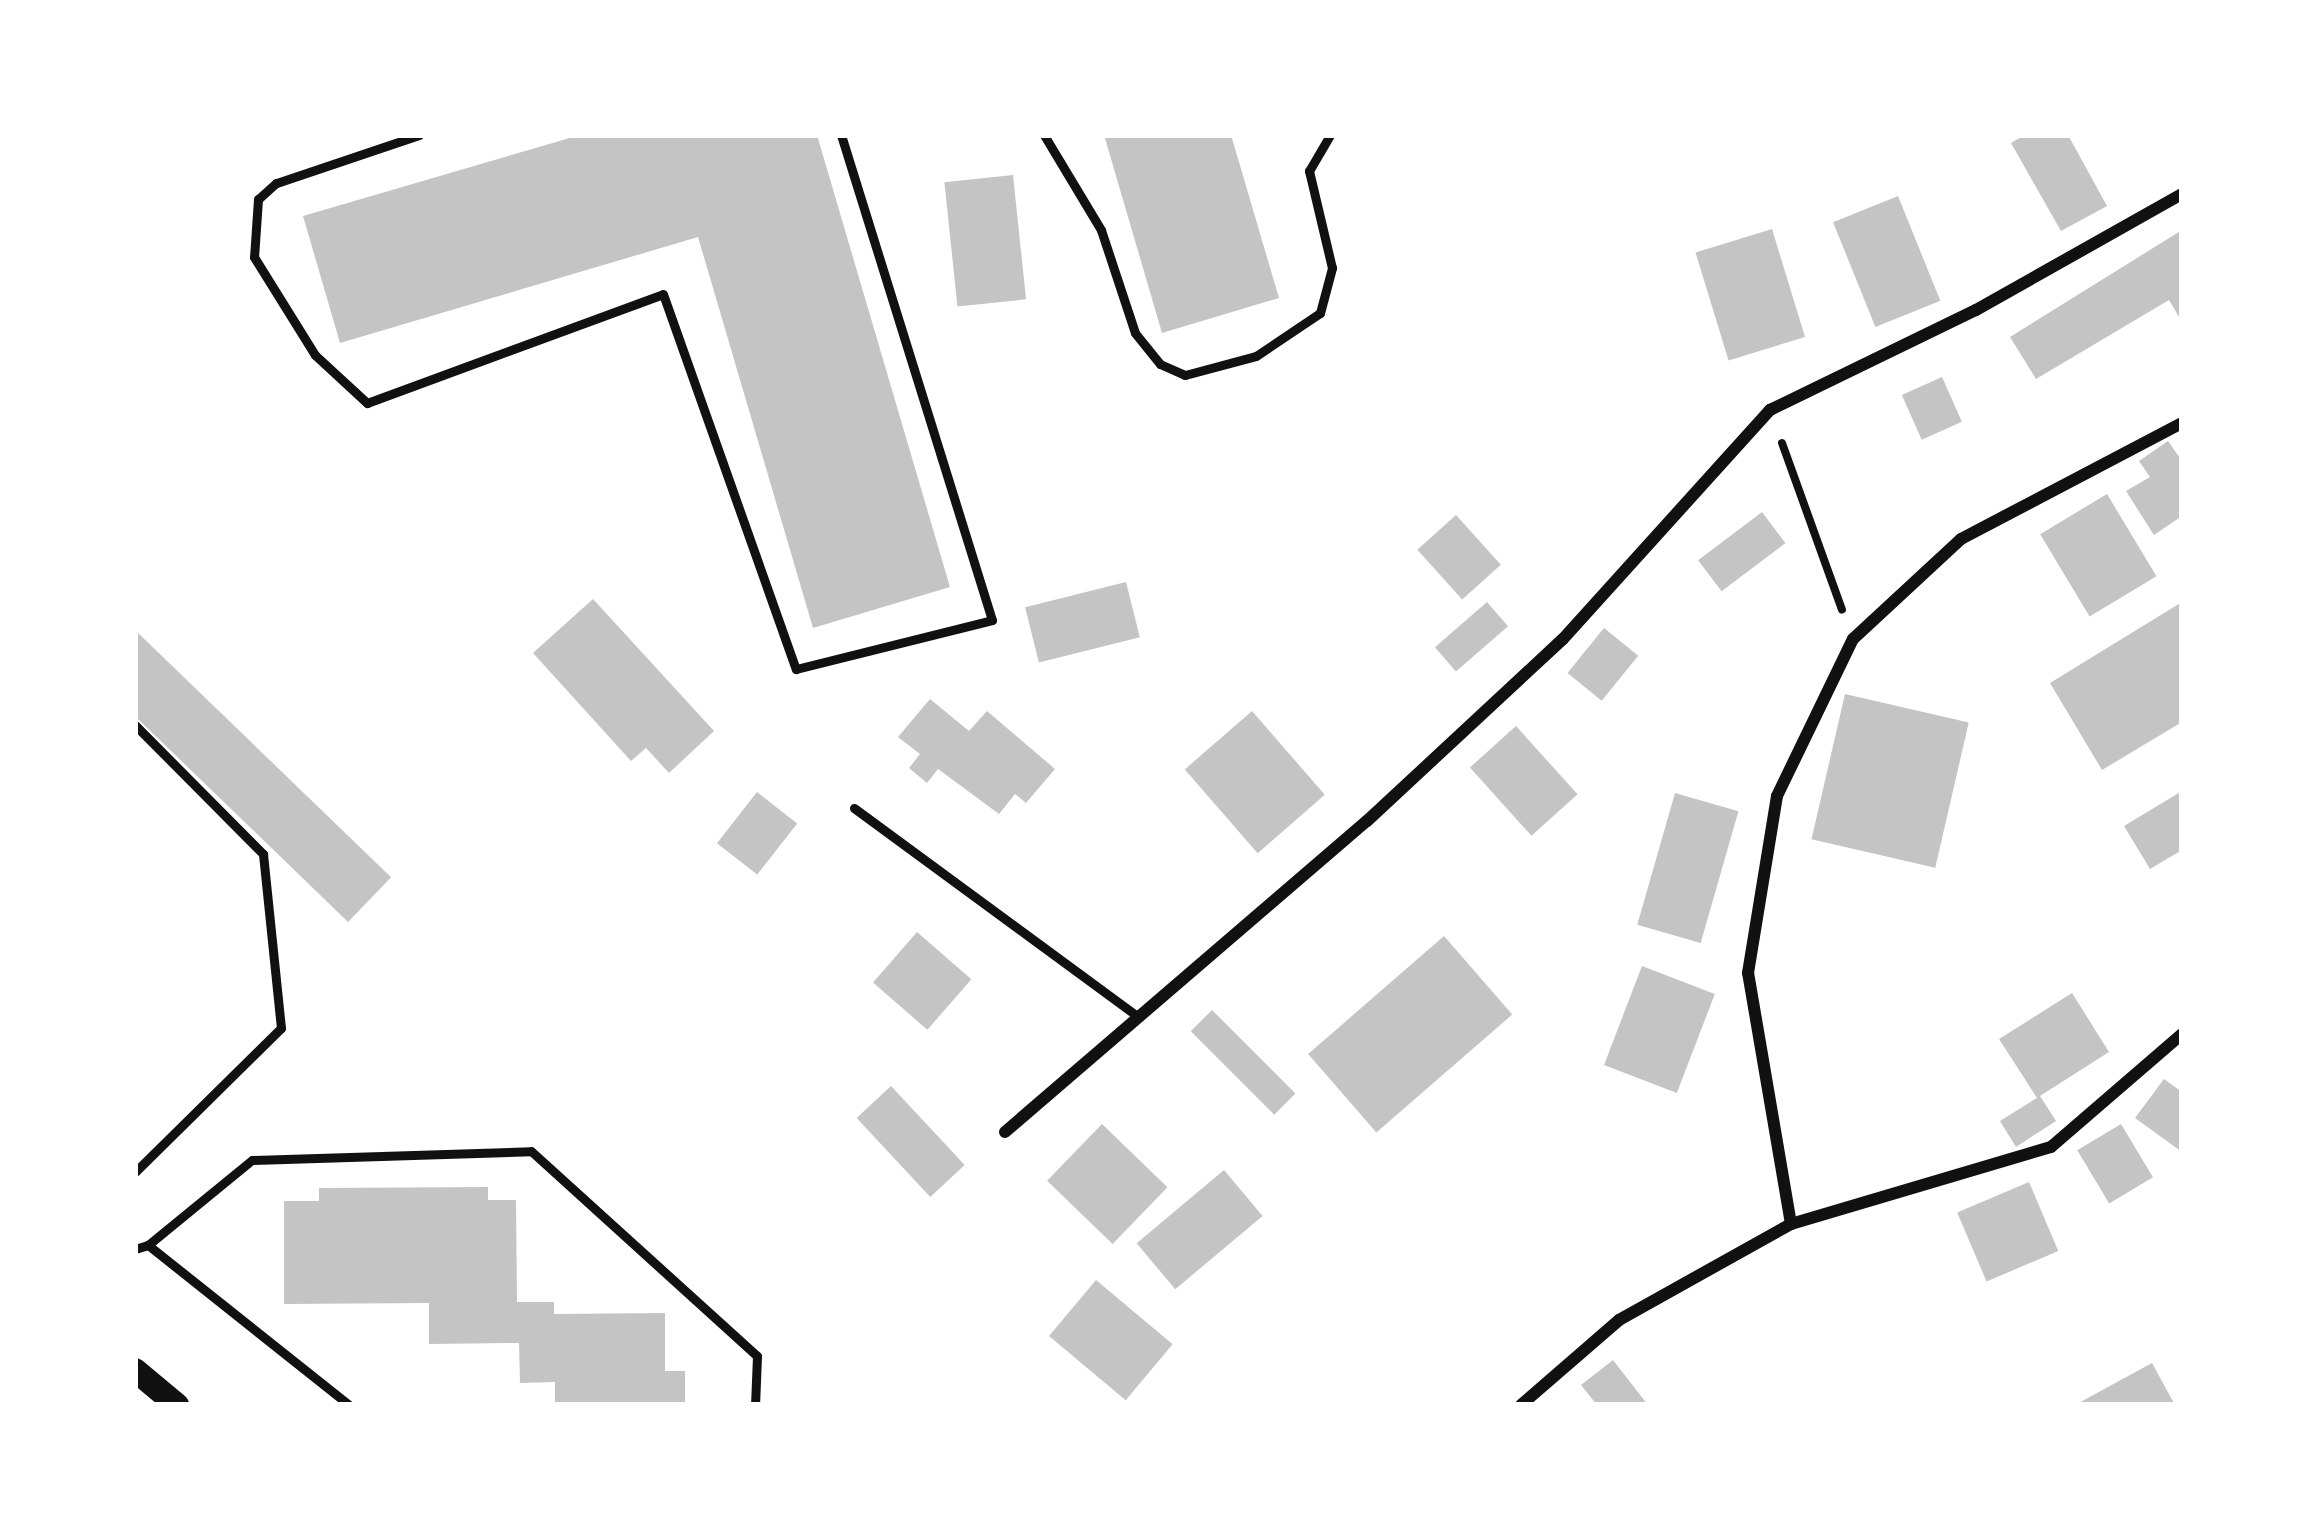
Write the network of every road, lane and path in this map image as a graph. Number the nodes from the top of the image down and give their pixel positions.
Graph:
1 (418, 135) edge
2 (842, 135) edge
3 (1044, 135) edge
4 (1330, 135) edge
5 (2182, 194) edge
6 (1770, 410) junction
7 (2182, 423) edge
8 (1853, 639) junction
9 (135, 724) edge
10 (854, 808) dead end
11 (1137, 1016) junction
12 (2182, 1034) edge
13 (1005, 1132) dead end
14 (135, 1172) edge
15 (1791, 1225) junction
16 (148, 1245) junction
17 (135, 1249) edge
18 (135, 1370) edge
19 (177, 1405) edge
20 (349, 1405) edge
21 (755, 1405) edge
22 (1521, 1405) edge

1 - 2 lane
3 - 4 lane
5 - 6 street
6 - 8 path
6 - 11 street
7 - 8 street
8 - 15 street
9 - 14 lane
10 - 11 lane
11 - 13 street
12 - 15 street
15 - 22 street
16 - 17 lane
16 - 20 lane
16 - 21 lane
18 - 19 main road

